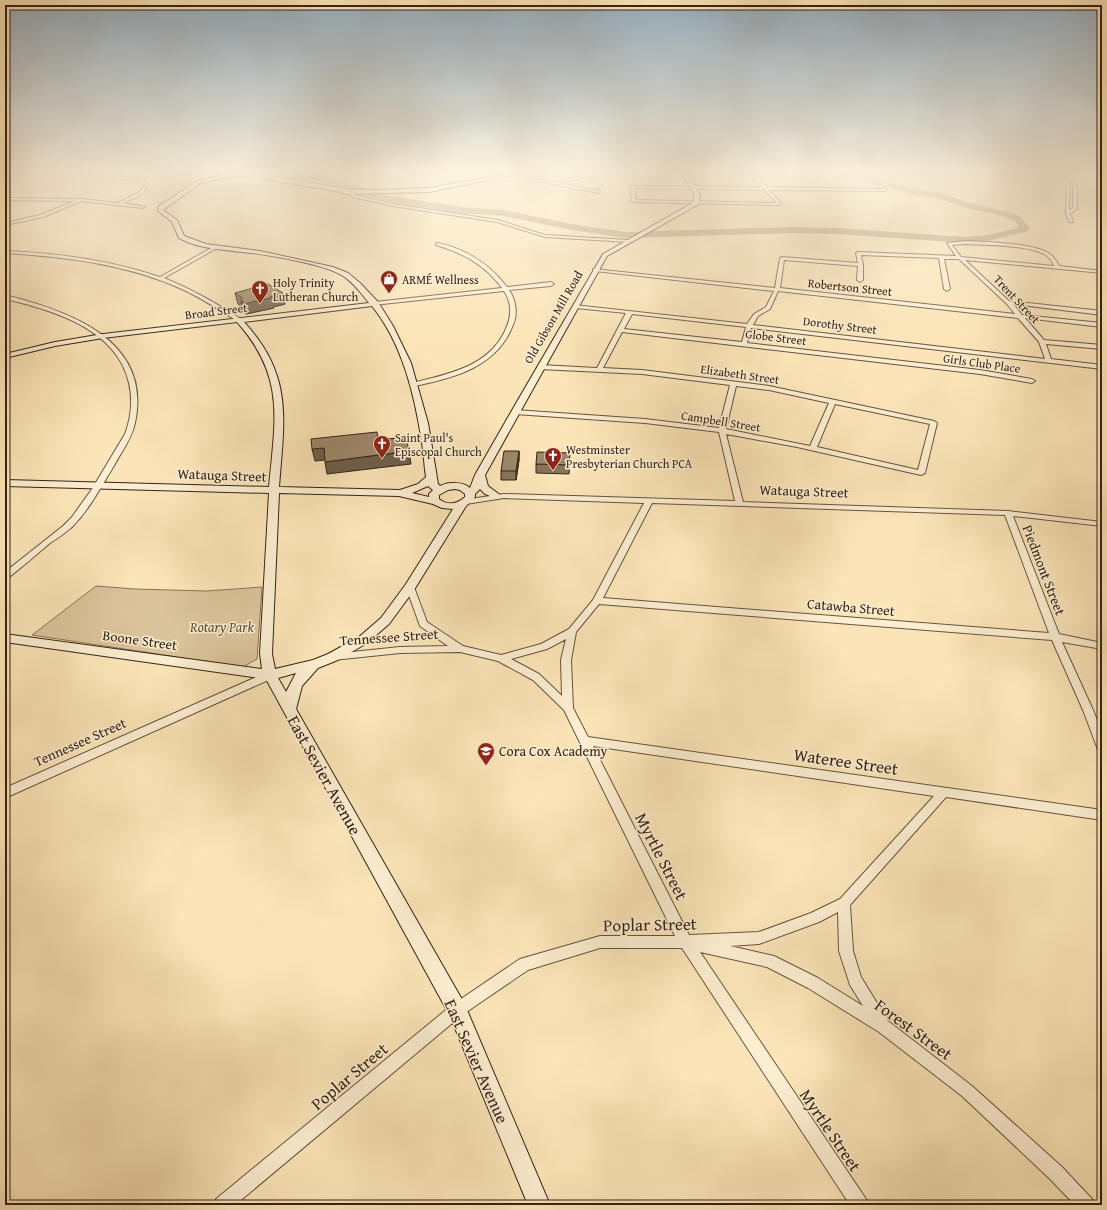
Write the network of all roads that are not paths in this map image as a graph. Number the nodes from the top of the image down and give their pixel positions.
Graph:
1 (178, 228) edge
2 (521, 228) edge
3 (653, 228) edge
4 (631, 240) junction
5 (438, 244) dead end
6 (215, 248) junction
7 (5, 252) edge
8 (941, 257) junction
9 (962, 258) junction
10 (861, 264) junction
11 (1057, 267) junction
12 (595, 270) junction
13 (1099, 271) edge
14 (161, 278) junction
15 (860, 280) dead end
16 (1102, 280) edge
17 (551, 284) dead end
18 (505, 289) junction
19 (776, 289) junction
20 (947, 289) dead end
21 (5, 297) edge
22 (1008, 302) junction
23 (375, 304) junction
24 (576, 306) junction
25 (630, 312) junction
26 (1102, 312) edge
27 (1020, 317) junction
28 (238, 320) junction
29 (1102, 325) edge
30 (749, 326) junction
31 (620, 330) junction
32 (103, 336) junction
33 (1042, 342) junction
34 (744, 344) junction
35 (1102, 346) edge
36 (5, 356) edge
37 (1048, 360) junction
38 (540, 367) junction
39 (928, 367) joint
40 (1102, 367) edge
41 (600, 369) junction
42 (1032, 381) dead end
43 (414, 384) junction
44 (734, 384) junction
45 (832, 401) junction
46 (514, 412) junction
47 (722, 431) junction
48 (813, 448) junction
49 (921, 474) joint
50 (480, 475) junction
51 (431, 477) junction
52 (5, 483) edge
53 (99, 485) junction
54 (455, 486) junction
55 (274, 490) junction
56 (437, 491) junction
57 (399, 493) junction
58 (499, 496) junction
59 (467, 498) junction
60 (649, 501) junction
61 (739, 503) junction
62 (438, 504) junction
63 (1008, 513) junction
64 (1102, 524) edge
65 (447, 525) junction
66 (5, 576) edge
67 (410, 587) junction
68 (597, 601) junction
69 (572, 631) junction
70 (1056, 637) junction
71 (5, 638) edge
72 (1102, 646) edge
73 (460, 648) junction
74 (333, 657) junction
75 (502, 658) junction
76 (316, 664) junction
77 (270, 675) junction
78 (568, 708) junction
79 (289, 710) junction
80 (585, 741) junction
81 (1102, 746) edge
82 (5, 793) edge
83 (943, 793) junction
84 (1102, 815) edge
85 (844, 903) junction
86 (685, 942) junction
87 (457, 1010) junction
88 (884, 1027) junction
89 (222, 1205) edge
90 (539, 1205) edge
91 (860, 1205) edge
92 (1086, 1205) edge

1 - 6 street
2 - 4 street
3 - 4 street, Old Gibson Mill Road
4 - 12 street, Old Gibson Mill Road
5 - 18 street
6 - 14 street
6 - 23 street
7 - 14 street
8 - 9 street
8 - 10 street
8 - 20 street
9 - 11 street
9 - 11 street, Trent Street
9 - 22 street, Trent Street
10 - 15 street
10 - 19 street
11 - 13 street
12 - 19 street, Robertson Street
12 - 24 street, Old Gibson Mill Road
13 - 16 street
14 - 28 street
17 - 18 street, Broad Street
18 - 23 street, Broad Street
18 - 43 street
19 - 27 street, Robertson Street
19 - 30 street
21 - 32 street
22 - 26 street
22 - 27 street, Trent Street
23 - 28 street, Broad Street
23 - 43 street
24 - 25 street, Dorothy Street
24 - 38 street, Old Gibson Mill Road
25 - 30 street, Dorothy Street
25 - 31 street
27 - 29 street, Robertson Street
27 - 33 street, Trent Street
28 - 32 street, Broad Street
28 - 55 street, East Sevier Avenue
30 - 34 street
30 - 37 street, Dorothy Street
31 - 34 street, Globe Street
31 - 41 street
32 - 36 street, Broad Street
32 - 53 street
33 - 35 street
33 - 37 street, Trent Street
34 - 39 street, Globe Street
37 - 40 street, Dorothy Street
38 - 41 street, Elizabeth Street
38 - 46 street, Old Gibson Mill Road
39 - 42 street, Girls Club Place
41 - 44 street, Elizabeth Street
43 - 51 street
44 - 45 street, Elizabeth Street
44 - 47 street
45 - 48 street
45 - 49 street, Elizabeth Street
46 - 47 street, Campbell Street
46 - 50 street, Old Gibson Mill Road
47 - 48 street, Campbell Street
47 - 61 street
48 - 49 street, Campbell Street
50 - 54 street
50 - 58 street
50 - 59 street, Old Gibson Mill Road
51 - 54 street
51 - 56 street
51 - 57 street
52 - 53 street, Watauga Street
53 - 55 street, Watauga Street
53 - 66 street
54 - 56 street
54 - 59 street
55 - 57 street, Watauga Street
55 - 77 street, East Sevier Avenue
56 - 57 street
56 - 62 street
57 - 62 street, Watauga Street
58 - 59 street, Watauga Street
58 - 60 street, Watauga Street
59 - 62 street, Watauga Street
59 - 65 street, Old Gibson Mill Road
60 - 61 street, Watauga Street
60 - 68 street, Tennessee Street
61 - 63 street, Watauga Street
62 - 65 street
63 - 64 street, Watauga Street
63 - 70 street, Piedmont Street
65 - 67 street, Old Gibson Mill Road
67 - 73 street
67 - 74 street, Old Gibson Mill Road
68 - 69 street, Tennessee Street
68 - 70 street, Catawba Street
69 - 75 street, Tennessee Street
69 - 78 street
70 - 72 street, Catawba Street
70 - 81 street, Piedmont Street
71 - 77 street, Boone Street
73 - 74 street, Tennessee Street
73 - 75 street, Tennessee Street
74 - 76 street, Tennessee Street
75 - 78 street, Myrtle Street
76 - 77 street, Tennessee Street
76 - 79 street
77 - 79 street, East Sevier Avenue
77 - 82 street, Tennessee Street
78 - 80 street, Myrtle Street
79 - 87 street, East Sevier Avenue
80 - 83 street, Wateree Street
80 - 86 street, Myrtle Street
83 - 84 street, Wateree Street
83 - 85 street, Poplar Street
85 - 86 street, Poplar Street
85 - 88 street
86 - 87 street, Poplar Street
86 - 88 street, Forest Street
86 - 91 street, Myrtle Street
87 - 89 street, Poplar Street
87 - 90 street, East Sevier Avenue
88 - 92 street, Forest Street

